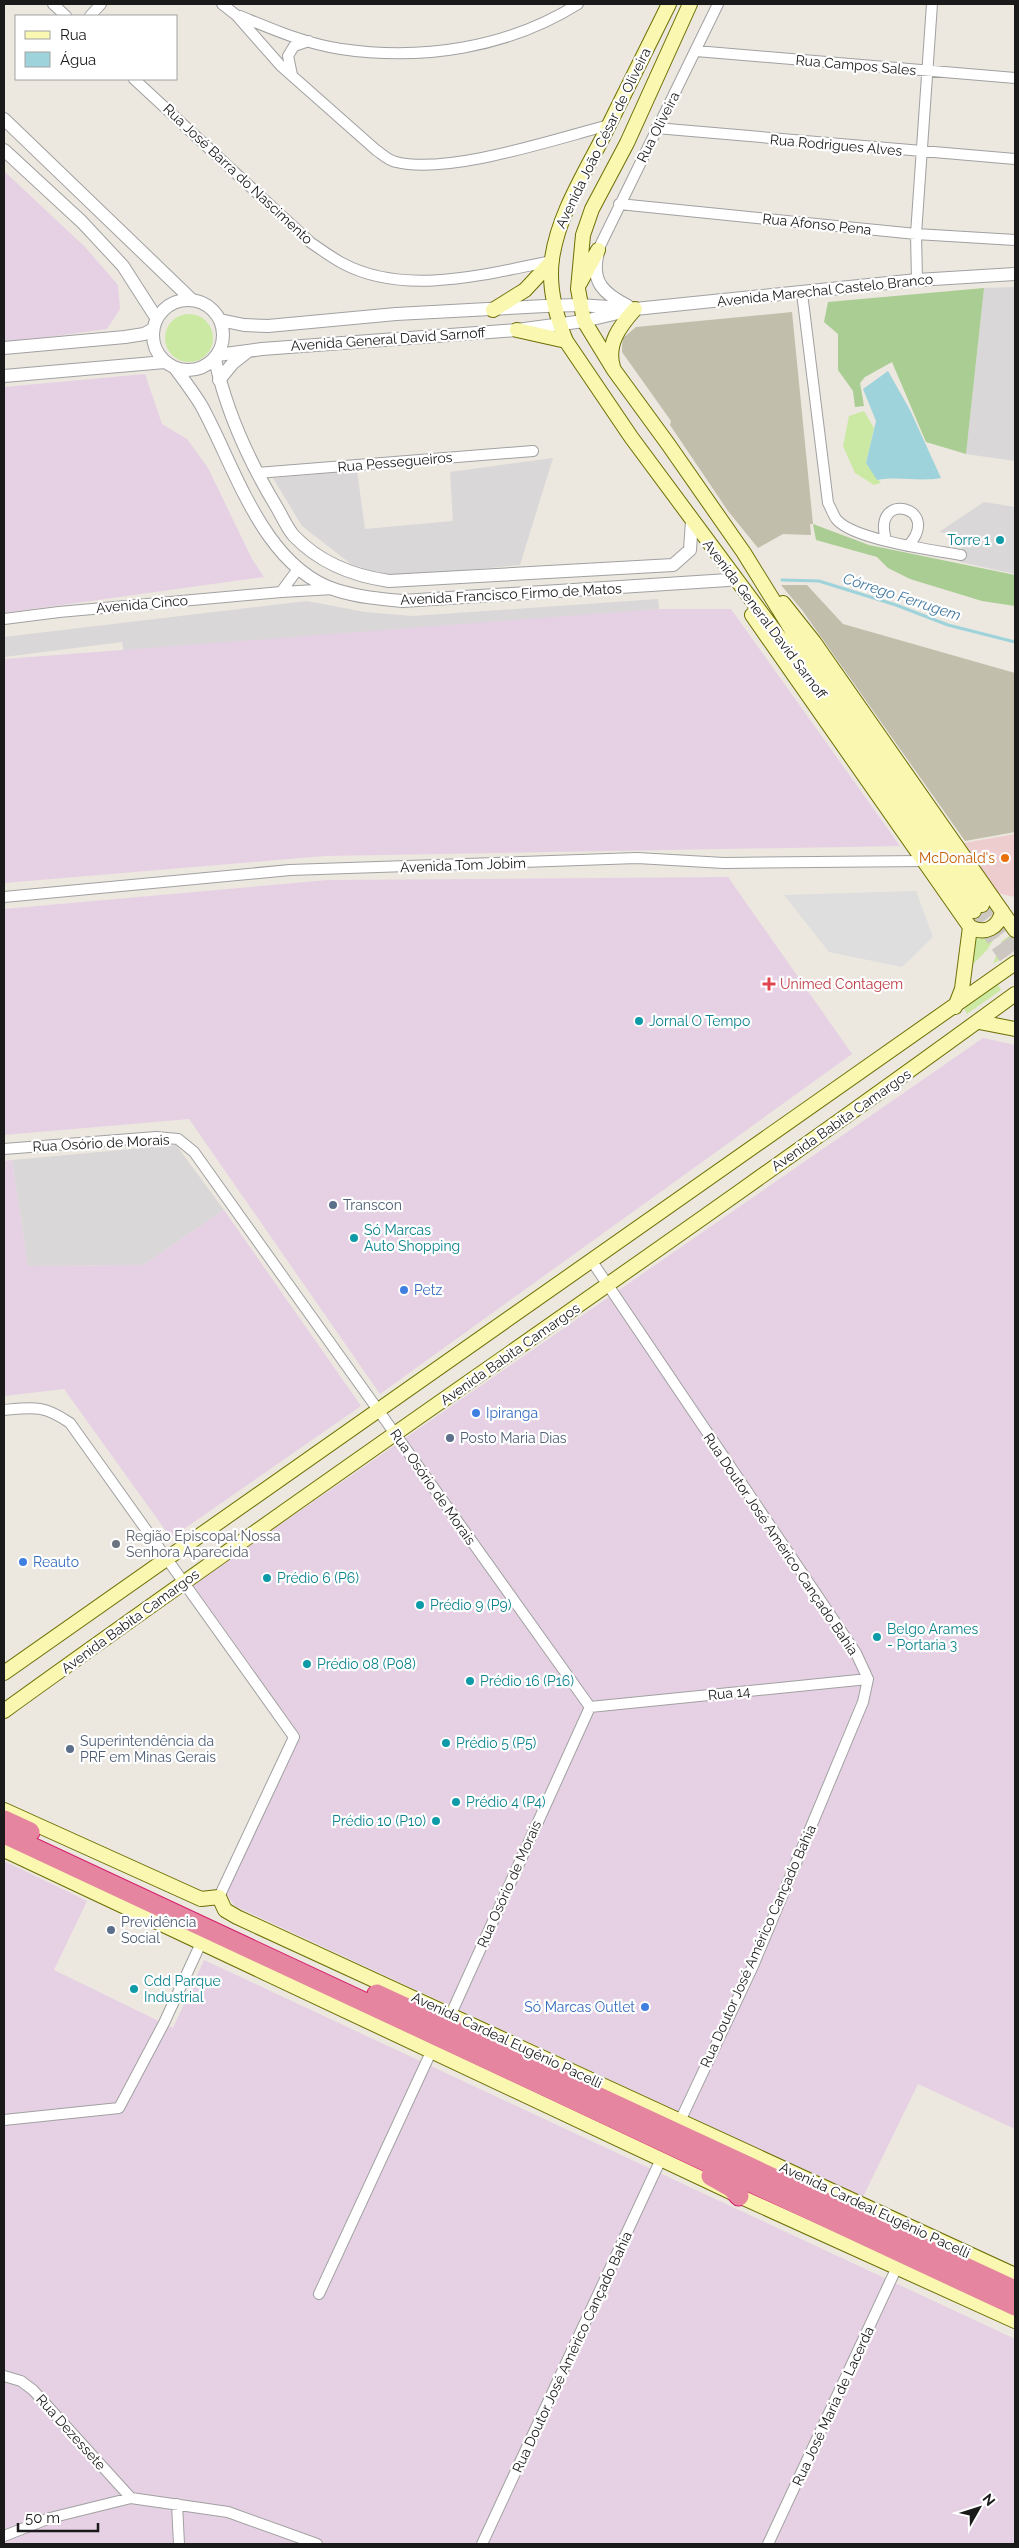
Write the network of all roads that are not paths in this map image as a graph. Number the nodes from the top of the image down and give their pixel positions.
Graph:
1 (53, 4) edge
2 (101, 4) edge
3 (222, 4) edge
4 (578, 4) edge
5 (668, 4) edge
6 (690, 4) edge
7 (718, 4) edge
8 (932, 4) edge
9 (65, 15) edge
10 (91, 15) edge
11 (236, 15) junction
12 (310, 41) junction
13 (696, 51) junction
14 (928, 71) junction
15 (293, 76) junction
16 (1015, 78) edge
17 (135, 80) edge
18 (4, 119) edge
19 (609, 125) junction
20 (656, 128) junction
21 (4, 150) edge
22 (921, 153) junction
23 (1015, 159) edge
24 (620, 204) junction
25 (916, 234) junction
26 (1015, 240) edge
27 (598, 250) junction
28 (552, 261) junction
29 (1015, 274) edge
30 (916, 280) junction
31 (578, 286) junction
32 (802, 293) junction
33 (192, 300) junction
34 (579, 304) junction
35 (555, 306) junction
36 (635, 309) junction
37 (493, 310) junction
38 (220, 320) junction
39 (584, 320) junction
40 (155, 324) junction
41 (559, 324) junction
42 (517, 330) junction
43 (566, 341) junction
44 (4, 348) edge
45 (248, 350) junction
46 (216, 357) junction
47 (170, 365) junction
48 (614, 370) junction
49 (4, 376) edge
50 (219, 380) junction
51 (533, 451) dead end
52 (257, 474) junction
53 (692, 521) junction
54 (886, 540) junction
55 (710, 545) junction
56 (908, 546) junction
57 (744, 553) junction
58 (961, 555) dead end
59 (298, 569) junction
60 (728, 580) junction
61 (334, 589) junction
62 (281, 592) junction
63 (4, 619) edge
64 (924, 861) junction
65 (4, 897) edge
66 (1008, 911) edge
67 (970, 926) junction
68 (1015, 930) edge
69 (1015, 964) edge
70 (1015, 994) edge
71 (955, 1006) junction
72 (979, 1022) junction
73 (1015, 1029) edge
74 (4, 1149) edge
75 (591, 1260) junction
76 (607, 1285) junction
77 (4, 1410) edge
78 (379, 1411) junction
79 (396, 1434) junction
80 (169, 1559) junction
81 (184, 1582) junction
82 (4, 1674) edge
83 (868, 1679) junction
84 (590, 1707) junction
85 (4, 1711) edge
86 (4, 1810) edge
87 (4, 1820) edge
88 (4, 1834) edge
89 (4, 1850) edge
90 (219, 1897) junction
91 (201, 1943) junction
92 (451, 2014) junction
93 (432, 2052) junction
94 (4, 2120) edge
95 (680, 2121) junction
96 (629, 2126) junction
97 (661, 2159) junction
98 (734, 2160) junction
99 (739, 2196) junction
100 (828, 2211) junction
101 (897, 2267) junction
102 (1015, 2275) edge
103 (1015, 2290) edge
104 (319, 2294) dead end
105 (1015, 2306) edge
106 (1015, 2321) edge
107 (4, 2376) edge
108 (131, 2498) junction
109 (177, 2504) junction
110 (4, 2536) edge
111 (179, 2544) edge
112 (317, 2544) edge
113 (482, 2544) edge
114 (768, 2544) edge

1 - 9 street
2 - 10 street
3 - 11 street
4 - 12 street
5 - 19 main road, Avenida João César de Oliveira
6 - 31 main road, Avenida João César de Oliveira
7 - 13 street, Rua Oliveira
8 - 14 street
11 - 12 street
11 - 15 street
12 - 15 street
13 - 14 street, Rua Campos Sales
13 - 20 street, Rua Oliveira
14 - 16 street, Rua Campos Sales
14 - 22 street
15 - 19 street
17 - 28 street, Rua José Barra do Nascimento
18 - 33 street
19 - 28 main road, Avenida João César de Oliveira
20 - 22 street, Rua Rodrigues Alves
20 - 24 street, Rua Oliveira
21 - 40 street
22 - 23 street, Rua Rodrigues Alves
22 - 25 street
24 - 25 street, Rua Afonso Pena
24 - 27 street, Rua Oliveira
25 - 26 street, Rua Afonso Pena
25 - 30 street
27 - 31 main road
27 - 36 street
28 - 35 main road, Avenida João César de Oliveira
28 - 37 main road
29 - 30 street, Avenida Marechal Castelo Branco
30 - 32 street, Avenida Marechal Castelo Branco
31 - 34 main road, Avenida João César de Oliveira
32 - 36 street, Avenida Marechal Castelo Branco
32 - 54 street
33 - 38 street
33 - 40 street
34 - 35 street, Avenida General David Sarnoff
34 - 36 street, Avenida Marechal Castelo Branco
34 - 39 main road, Avenida General David Sarnoff
35 - 37 street, Avenida General David Sarnoff
35 - 41 main road, Avenida General David Sarnoff
36 - 39 street, Avenida Marechal Castelo Branco
36 - 48 main road
37 - 38 street, Avenida General David Sarnoff
38 - 46 street
39 - 41 street, Avenida General David Sarnoff
39 - 48 main road, Avenida General David Sarnoff
40 - 44 street
40 - 47 street
41 - 42 street, Avenida General David Sarnoff
41 - 43 main road, Avenida General David Sarnoff
42 - 43 main road
42 - 45 street, Avenida General David Sarnoff
43 - 53 main road, Avenida General David Sarnoff
45 - 46 street, Avenida General David Sarnoff
45 - 50 street
46 - 47 street
46 - 50 street, Avenida Francisco Firmo de Matos
47 - 49 street
47 - 59 street, Avenida Francisco Firmo de Matos
48 - 57 main road, Avenida General David Sarnoff
50 - 52 street, Avenida Francisco Firmo de Matos
51 - 52 street, Rua Pessegueiros
52 - 53 street, Avenida Francisco Firmo de Matos
53 - 55 main road, Avenida General David Sarnoff
54 - 56 street
54 - 56 street
55 - 57 main road, Avenida General David Sarnoff
55 - 60 main road
56 - 58 street
57 - 66 main road
59 - 61 street, Avenida Francisco Firmo de Matos
59 - 62 street
60 - 61 street, Avenida Francisco Firmo de Matos
60 - 64 main road
61 - 62 street, Avenida Cinco
62 - 63 street, Avenida Cinco
64 - 65 street, Avenida Tom Jobim
64 - 67 main road
66 - 67 main road
66 - 68 main road
67 - 71 main road
69 - 71 main road, Avenida Babita Camargos
70 - 72 main road, Avenida Babita Camargos
71 - 75 main road, Avenida Babita Camargos
72 - 73 main road
72 - 76 main road, Avenida Babita Camargos
74 - 78 street, Rua Osório de Morais
75 - 76 street, Rua Doutor José Américo Cançado Bahia
75 - 78 main road, Avenida Babita Camargos
76 - 79 main road, Avenida Babita Camargos
76 - 83 street, Rua Doutor José Américo Cançado Bahia
77 - 80 street
78 - 79 street, Rua Osório de Morais
78 - 80 main road, Avenida Babita Camargos
79 - 81 main road, Avenida Babita Camargos
79 - 84 street, Rua Osório de Morais
80 - 81 street
80 - 82 main road, Avenida Babita Camargos
81 - 85 main road, Avenida Babita Camargos
81 - 90 street
83 - 84 street, Rua 14
83 - 95 street, Rua Doutor José Américo Cançado Bahia
84 - 92 street, Rua Osório de Morais
86 - 90 main road
87 - 98 highway, Avenida Cardeal Eugênio Pacelli
88 - 96 highway, Avenida Cardeal Eugênio Pacelli
89 - 91 main road
90 - 92 main road, Avenida Cardeal Eugênio Pacelli
91 - 93 main road
91 - 94 street
92 - 95 main road, Avenida Cardeal Eugênio Pacelli
93 - 97 main road
93 - 104 street
95 - 98 highway
95 - 102 main road, Avenida Cardeal Eugênio Pacelli
96 - 99 highway
96 - 100 highway, Avenida Cardeal Eugênio Pacelli
97 - 99 main road
97 - 113 street, Rua Doutor José Américo Cançado Bahia
98 - 100 highway, Avenida Cardeal Eugênio Pacelli
99 - 101 main road
100 - 103 highway, Avenida Cardeal Eugênio Pacelli
100 - 105 highway, Avenida Cardeal Eugênio Pacelli
101 - 106 main road
101 - 114 street, Rua José Maria de Lacerda
107 - 108 street, Rua Dezessete
108 - 109 street
108 - 110 street
109 - 111 street
109 - 112 street

